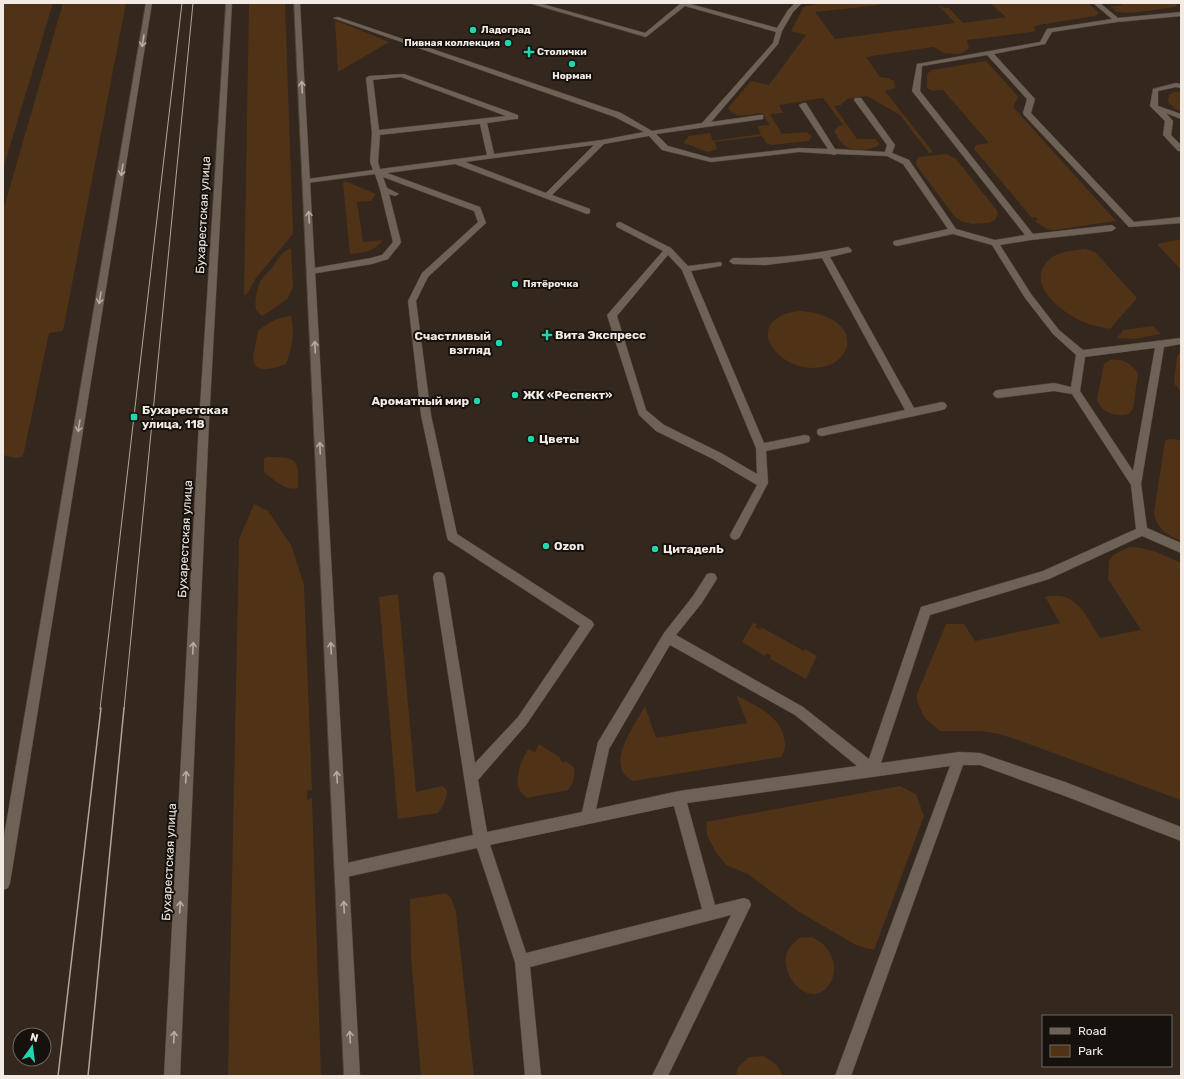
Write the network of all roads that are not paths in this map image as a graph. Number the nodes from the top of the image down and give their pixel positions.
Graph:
1 (149, 3) edge
2 (229, 3) edge
3 (297, 3) edge
4 (532, 3) edge
5 (799, 3) edge
6 (1096, 3) edge
7 (1181, 14) edge
8 (336, 18) dead end
9 (1117, 20) junction
10 (779, 30) junction
11 (989, 53) junction
12 (1181, 86) edge
13 (858, 100) dead end
14 (803, 105) dead end
15 (1154, 106) junction
16 (760, 117) dead end
17 (1181, 117) edge
18 (483, 121) junction
19 (704, 126) junction
20 (376, 133) junction
21 (651, 134) junction
22 (602, 142) junction
23 (1181, 148) edge
24 (834, 153) junction
25 (888, 154) junction
26 (491, 157) junction
27 (455, 161) junction
28 (377, 172) junction
29 (307, 181) junction
30 (384, 189) junction
31 (395, 194) dead end
32 (547, 196) junction
33 (587, 211) dead end
34 (1181, 220) edge
35 (620, 225) dead end
36 (1132, 225) junction
37 (953, 231) junction
38 (1031, 237) junction
39 (897, 243) dead end
40 (995, 243) junction
41 (668, 250) junction
42 (848, 250) dead end
43 (825, 255) junction
44 (733, 261) dead end
45 (718, 264) dead end
46 (686, 269) junction
47 (311, 271) junction
48 (1181, 341) edge
49 (1160, 344) junction
50 (1081, 354) junction
51 (1075, 391) junction
52 (998, 394) dead end
53 (942, 406) dead end
54 (911, 412) junction
55 (822, 432) dead end
56 (805, 439) dead end
57 (761, 448) junction
58 (763, 483) junction
59 (1136, 484) junction
60 (1142, 531) junction
61 (735, 535) dead end
62 (1181, 548) edge
63 (439, 577) dead end
64 (711, 578) dead end
65 (668, 637) junction
66 (959, 758) junction
67 (872, 770) junction
68 (471, 778) junction
69 (679, 798) junction
70 (588, 817) junction
71 (1181, 834) edge
72 (481, 840) junction
73 (342, 872) junction
74 (3, 883) edge
75 (710, 913) junction
76 (522, 962) junction
77 (172, 1076) edge
78 (352, 1076) edge
79 (533, 1076) edge
80 (660, 1076) edge
81 (843, 1076) edge

1 -> 74 main road
77 -> 2 main road, Бухарестская улица
29 -> 3 main road
4 - 10 main road
5 - 10 main road
6 - 9 main road
7 - 9 main road
8 - 21 main road
9 - 11 main road
10 - 19 main road
11 - 36 main road
11 - 38 main road
12 - 15 main road
13 - 25 main road
14 - 24 main road
15 - 17 main road
15 - 23 main road
16 - 19 main road
18 - 20 main road
18 - 20 main road
18 - 26 main road
19 - 21 main road
20 - 28 main road
21 - 22 main road
21 - 24 main road
22 - 26 main road
22 - 32 main road
24 - 25 main road
25 - 37 main road
26 - 27 main road
27 - 28 main road
27 - 32 main road
28 - 29 main road
28 - 30 main road
28 - 68 main road
47 -> 29 main road
30 - 31 main road
30 - 47 main road
32 - 33 main road
34 - 36 main road
35 - 41 main road
36 - 38 main road
37 - 39 main road
37 - 40 main road
38 - 40 main road
40 - 50 main road
41 - 46 main road
41 - 58 main road
42 - 43 main road
43 - 44 main road
43 - 54 main road
45 - 46 main road
46 - 57 main road
73 -> 47 main road
48 - 49 main road
49 - 50 main road
49 - 59 main road
50 - 51 main road
51 - 52 main road
51 - 59 main road
53 - 54 main road
54 - 55 main road
56 - 57 main road
57 - 58 main road
58 - 61 main road
59 - 60 main road
60 - 62 main road
60 - 67 main road
63 - 68 main road
64 - 65 main road
65 - 67 main road
65 - 70 main road
66 - 67 main road
66 - 71 main road
66 - 81 main road
67 - 69 main road
68 - 72 main road
69 - 70 main road
69 - 75 main road
70 - 72 main road
72 - 73 main road
72 - 76 main road
78 -> 73 main road
75 - 76 main road
75 - 80 main road
76 - 79 main road

